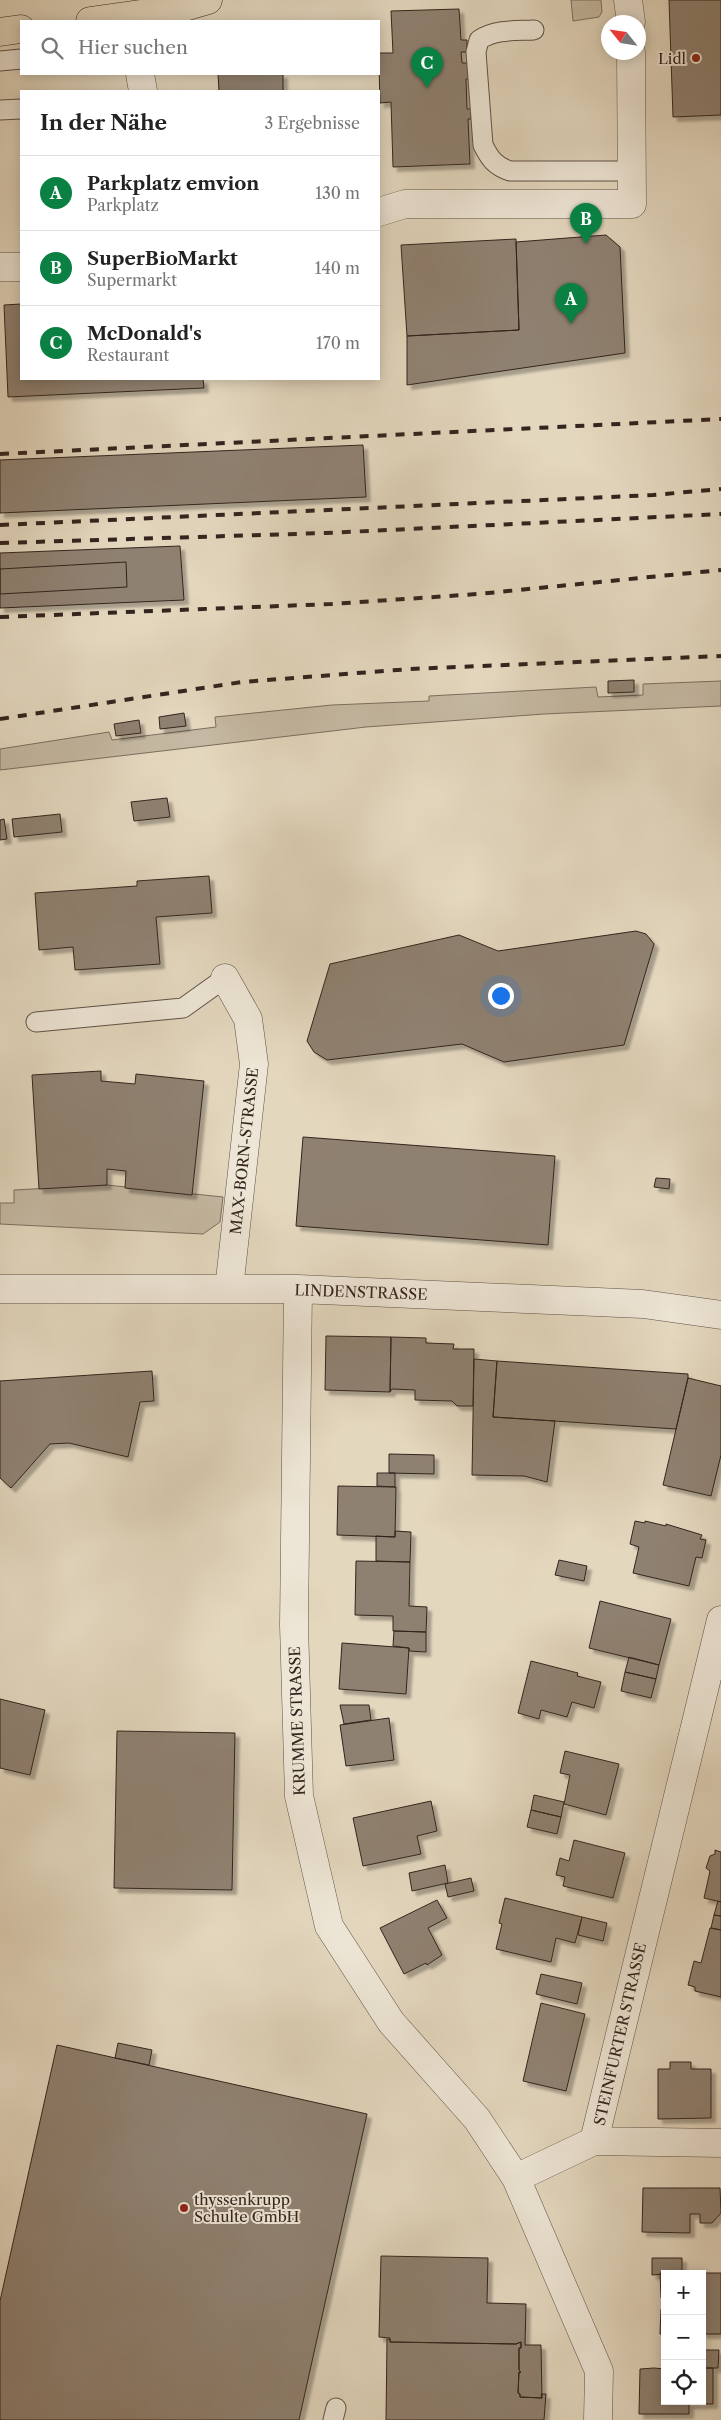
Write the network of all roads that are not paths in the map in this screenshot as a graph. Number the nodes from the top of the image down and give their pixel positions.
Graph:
1 (208, 0) edge
2 (628, 0) edge
3 (130, 15) edge
4 (630, 15) edge
5 (97, 20) edge
6 (20, 29) edge
7 (534, 30) dead end
8 (0, 32) edge
9 (20, 59) edge
10 (631, 60) edge
11 (0, 61) edge
12 (140, 75) edge
13 (143, 90) edge
14 (20, 109) edge
15 (0, 110) edge
16 (632, 171) junction
17 (380, 212) edge
18 (20, 266) edge
19 (0, 267) edge
20 (225, 978) joint
21 (36, 1022) dead end
22 (0, 1289) edge
23 (298, 1289) junction
24 (229, 1290) junction
25 (721, 1315) edge
26 (721, 1620) edge
27 (594, 2141) junction
28 (721, 2143) edge
29 (516, 2178) junction
30 (598, 2420) edge

1 - 3 main road
2 - 4 street
3 - 5 main road
6 - 8 main road
7 - 16 lane
9 - 11 lane
10 - 16 street
12 - 13 street
14 - 15 lane
16 - 17 street
18 - 19 street
20 - 21 lane, MAX-BORN-STRASSE
20 - 24 street, MAX-BORN-STRASSE
22 - 24 street, LINDENSTRASSE
23 - 24 street, LINDENSTRASSE
23 - 25 street, LINDENSTRASSE
23 - 29 street, KRUMME STRASSE
26 - 27 street, STEINFURTER STRASSE
27 - 28 street
27 - 29 street, STEINFURTER STRASSE
29 - 30 street

